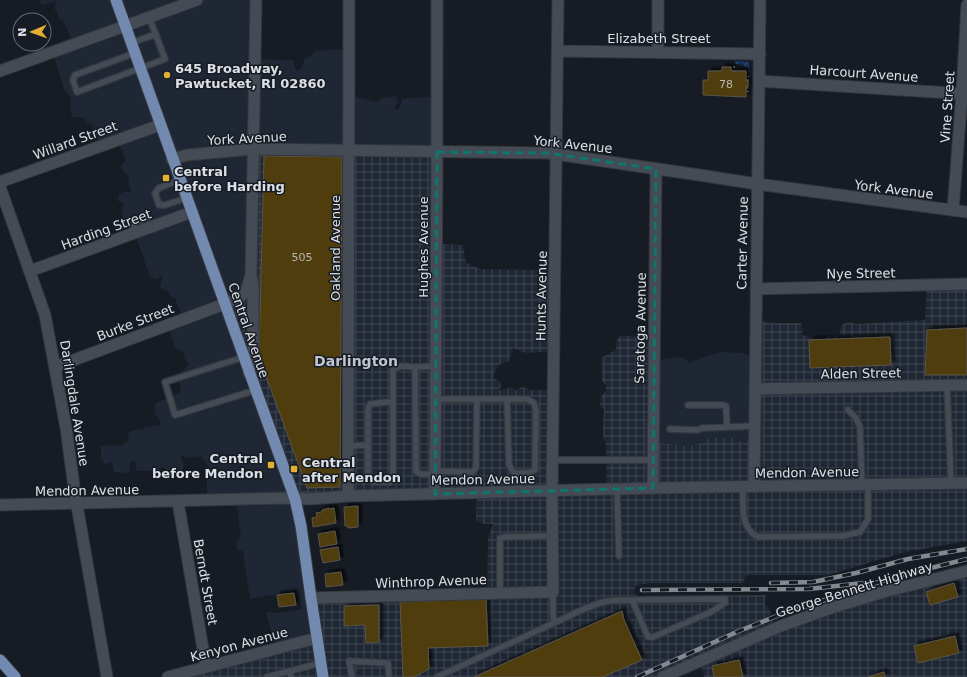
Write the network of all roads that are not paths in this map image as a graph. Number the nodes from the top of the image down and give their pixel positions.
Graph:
1 (116, 0) edge
2 (197, 0) edge
3 (256, 0) edge
4 (349, 0) edge
5 (437, 0) edge
6 (558, 0) edge
7 (658, 0) edge
8 (760, 0) edge
9 (967, 5) edge
10 (150, 17) junction
11 (125, 26) junction
12 (156, 34) junction
13 (131, 43) junction
14 (558, 51) junction
15 (658, 52) junction
16 (135, 53) junction
17 (760, 54) junction
18 (141, 69) junction
19 (0, 71) edge
20 (759, 81) junction
21 (965, 93) edge
22 (160, 125) junction
23 (253, 149) junction
24 (350, 150) junction
25 (437, 152) junction
26 (556, 154) junction
27 (172, 159) junction
28 (656, 169) junction
29 (180, 180) junction
30 (0, 182) edge
31 (757, 184) junction
32 (0, 187) edge
33 (187, 198) junction
34 (953, 210) junction
35 (192, 212) junction
36 (967, 212) edge
37 (148, 218) dead end
38 (135, 233) junction
39 (30, 272) junction
40 (251, 275) junction
41 (967, 284) edge
42 (756, 289) junction
43 (225, 303) junction
44 (244, 357) junction
45 (415, 366) junction
46 (436, 366) junction
47 (55, 367) junction
48 (249, 373) junction
49 (947, 385) junction
50 (967, 385) edge
51 (755, 389) junction
52 (256, 390) junction
53 (436, 399) junction
54 (477, 399) junction
55 (507, 399) junction
56 (393, 404) junction
57 (688, 405) dead end
58 (848, 410) dead end
59 (754, 426) junction
60 (727, 427) junction
61 (670, 429) dead end
62 (368, 445) junction
63 (348, 446) junction
64 (553, 460) junction
65 (653, 460) junction
66 (436, 473) junction
67 (967, 483) edge
68 (950, 484) junction
69 (865, 485) junction
70 (748, 487) junction
71 (653, 488) junction
72 (617, 489) junction
73 (552, 491) junction
74 (435, 494) junction
75 (348, 496) junction
76 (295, 499) junction
77 (178, 502) junction
78 (77, 504) junction
79 (0, 505) edge
80 (552, 536) junction
81 (619, 556) dead end
82 (967, 571) edge
83 (552, 592) junction
84 (500, 593) junction
85 (310, 598) junction
86 (632, 600) junction
87 (554, 623) junction
88 (317, 638) junction
89 (0, 660) edge
90 (321, 663) junction
91 (206, 667) junction
92 (291, 674) edge
93 (15, 677) edge
94 (106, 677) edge
95 (168, 677) edge
96 (267, 677) edge
97 (323, 677) edge
98 (352, 677) edge
99 (389, 677) edge
100 (437, 677) edge
101 (663, 677) edge

1 - 11 main road, Central Avenue
2 - 10 street
3 - 23 street
4 - 24 street, Oakland Avenue
5 - 25 street, Hughes Avenue
6 - 14 street, Hunts Avenue
7 - 15 street
8 - 17 street, Carter Avenue
9 - 21 street, Vine Street
10 - 11 street
10 - 12 lane
11 - 13 main road, Central Avenue
11 - 19 street
12 - 13 lane
12 - 18 lane
13 - 16 main road, Central Avenue
14 - 15 street, Elizabeth Street
14 - 26 street, Hunts Avenue
15 - 17 street, Elizabeth Street
16 - 18 main road, Central Avenue
16 - 18 lane
17 - 20 street, Carter Avenue
18 - 22 main road, Central Avenue
20 - 21 street, Harcourt Avenue
20 - 31 street, Carter Avenue
21 - 34 street, Vine Street
22 - 27 main road, Central Avenue
22 - 30 street, Willard Street
23 - 24 street, York Avenue
23 - 27 street, York Avenue
23 - 40 street
24 - 25 street, York Avenue
24 - 63 street, Oakland Avenue
25 - 26 street, York Avenue
25 - 46 street, Hughes Avenue
26 - 28 street, York Avenue
26 - 64 street, Hunts Avenue
27 - 29 main road, Central Avenue
28 - 31 street, York Avenue
28 - 65 street, Saratoga Avenue
29 - 33 main road, Central Avenue
29 - 33 lane
31 - 34 street, York Avenue
31 - 42 street, Carter Avenue
32 - 39 street, Darlingdale Avenue
33 - 35 main road, Central Avenue
34 - 36 street, York Avenue
35 - 38 street, Harding Street
35 - 43 main road, Central Avenue
37 - 38 lane
38 - 39 street, Harding Street
39 - 47 street, Darlingdale Avenue
40 - 43 street, Burke Street
40 - 48 street
41 - 42 street, Nye Street
42 - 51 street, Carter Avenue
43 - 44 main road, Central Avenue
43 - 47 street, Burke Street
44 - 48 main road, Central Avenue
44 - 52 lane
45 - 46 lane
45 - 56 lane
45 - 66 lane
46 - 53 street, Hughes Avenue
47 - 78 street, Darlingdale Avenue
48 - 52 main road, Central Avenue
49 - 50 street, Alden Street
49 - 51 street, Alden Street
49 - 68 lane
51 - 59 street, Carter Avenue
52 - 76 main road, Central Avenue
53 - 54 lane
53 - 66 street, Hughes Avenue
54 - 55 lane
54 - 66 lane
55 - 55 lane
56 - 62 lane
56 - 62 lane
57 - 60 lane
58 - 69 lane
59 - 60 lane
59 - 70 street, Carter Avenue
60 - 61 lane
62 - 63 lane
63 - 75 street, Oakland Avenue
64 - 65 lane
64 - 73 street, Hunts Avenue
65 - 71 street, Saratoga Avenue
66 - 74 street, Hughes Avenue
67 - 68 street, Mendon Avenue
68 - 69 street, Mendon Avenue
69 - 70 street, Mendon Avenue
69 - 70 lane
70 - 71 street, Mendon Avenue
71 - 72 street, Mendon Avenue
72 - 73 street, Mendon Avenue
72 - 81 lane
73 - 74 street, Mendon Avenue
73 - 80 street, Hunts Avenue
74 - 75 street, Mendon Avenue
75 - 76 street, Mendon Avenue
76 - 77 street, Mendon Avenue
76 - 85 main road, Central Avenue
77 - 78 street, Mendon Avenue
77 - 91 street, Berndt Street
78 - 79 street, Mendon Avenue
78 - 94 street, Darlingdale Avenue
80 - 83 street, Hunts Avenue
80 - 84 lane
82 - 101 street, George Bennett Highway
83 - 84 street, Winthrop Avenue
83 - 87 lane
84 - 85 street, Winthrop Avenue
85 - 88 main road, Central Avenue
86 - 86 lane
86 - 87 lane
87 - 100 lane
88 - 90 main road, Central Avenue
88 - 91 street, Kenyon Avenue
89 - 93 main road
90 - 92 lane
90 - 97 main road, Central Avenue
91 - 95 street, Kenyon Avenue
92 - 96 lane
98 - 99 lane

